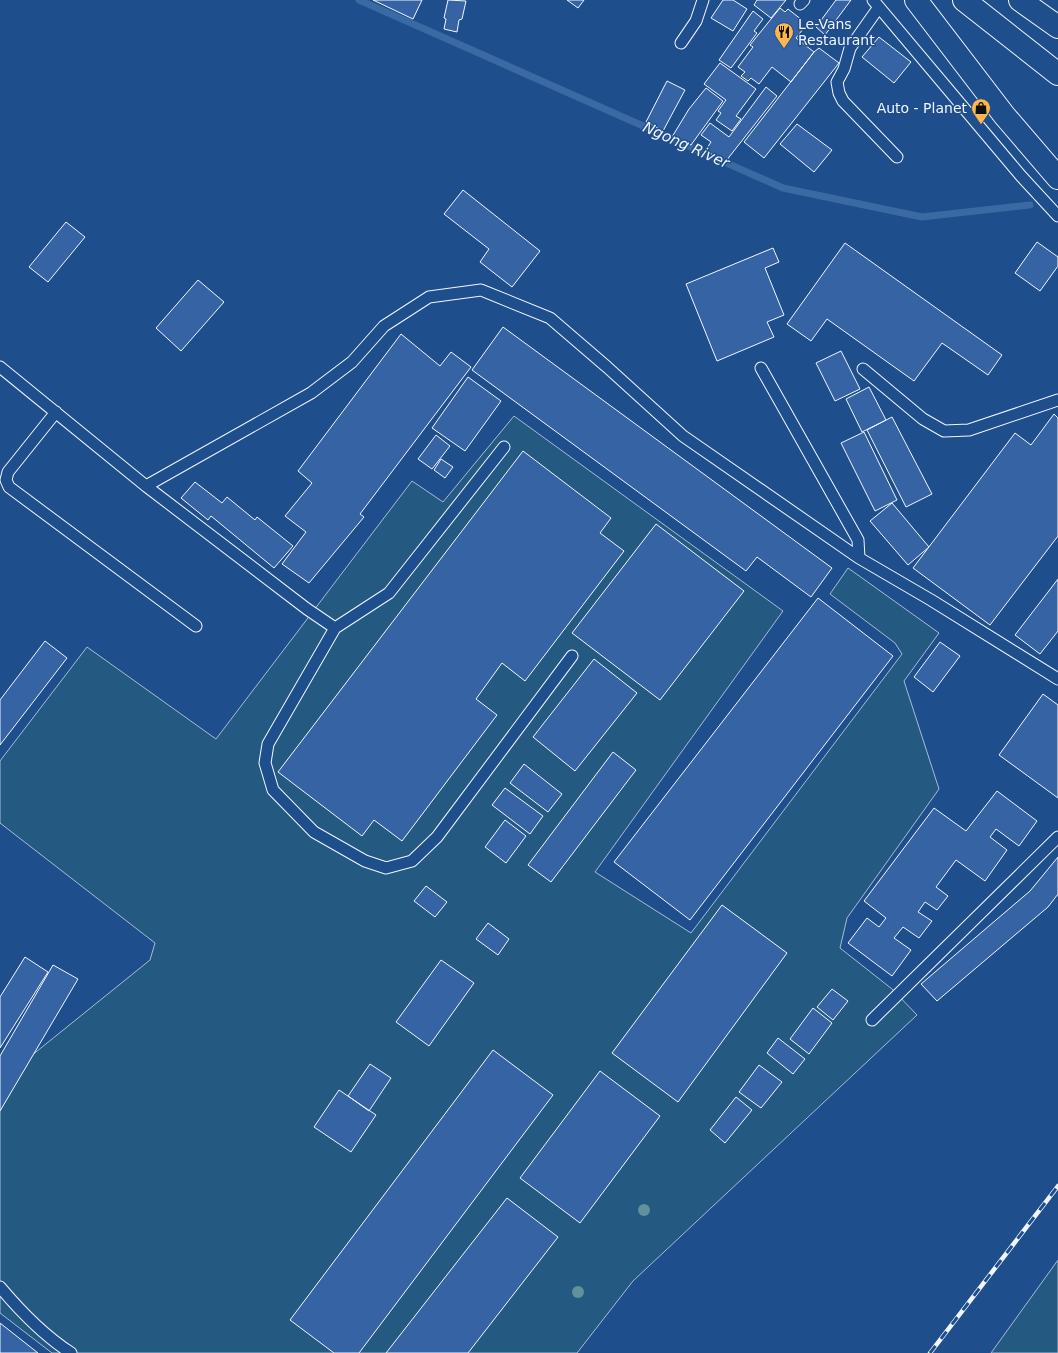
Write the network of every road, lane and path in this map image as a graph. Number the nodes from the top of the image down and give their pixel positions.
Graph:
1 (703, 0) edge
2 (916, 0) edge
3 (964, 0) edge
4 (1020, 0) edge
5 (876, 3) edge
6 (1058, 27) edge
7 (681, 43) dead end
8 (1058, 74) edge
9 (897, 157) dead end
10 (1058, 178) edge
11 (1058, 216) edge
12 (0, 367) edge
13 (761, 368) dead end
14 (863, 369) dead end
15 (1058, 400) edge
16 (56, 412) junction
17 (504, 447) dead end
18 (146, 486) junction
19 (859, 558) junction
20 (196, 626) dead end
21 (335, 628) junction
22 (572, 656) dead end
23 (1058, 679) edge
24 (1058, 837) edge
25 (872, 1020) dead end
26 (0, 1287) edge
27 (71, 1353) edge

1 - 7 lane
2 - 10 highway
3 - 8 highway
4 - 6 highway
5 - 9 lane
5 - 11 lane
12 - 16 lane
13 - 19 lane
14 - 15 lane
16 - 18 lane
16 - 20 lane
17 - 21 lane
18 - 19 lane
18 - 21 lane
19 - 23 lane
21 - 22 lane
24 - 25 lane
26 - 27 lane

